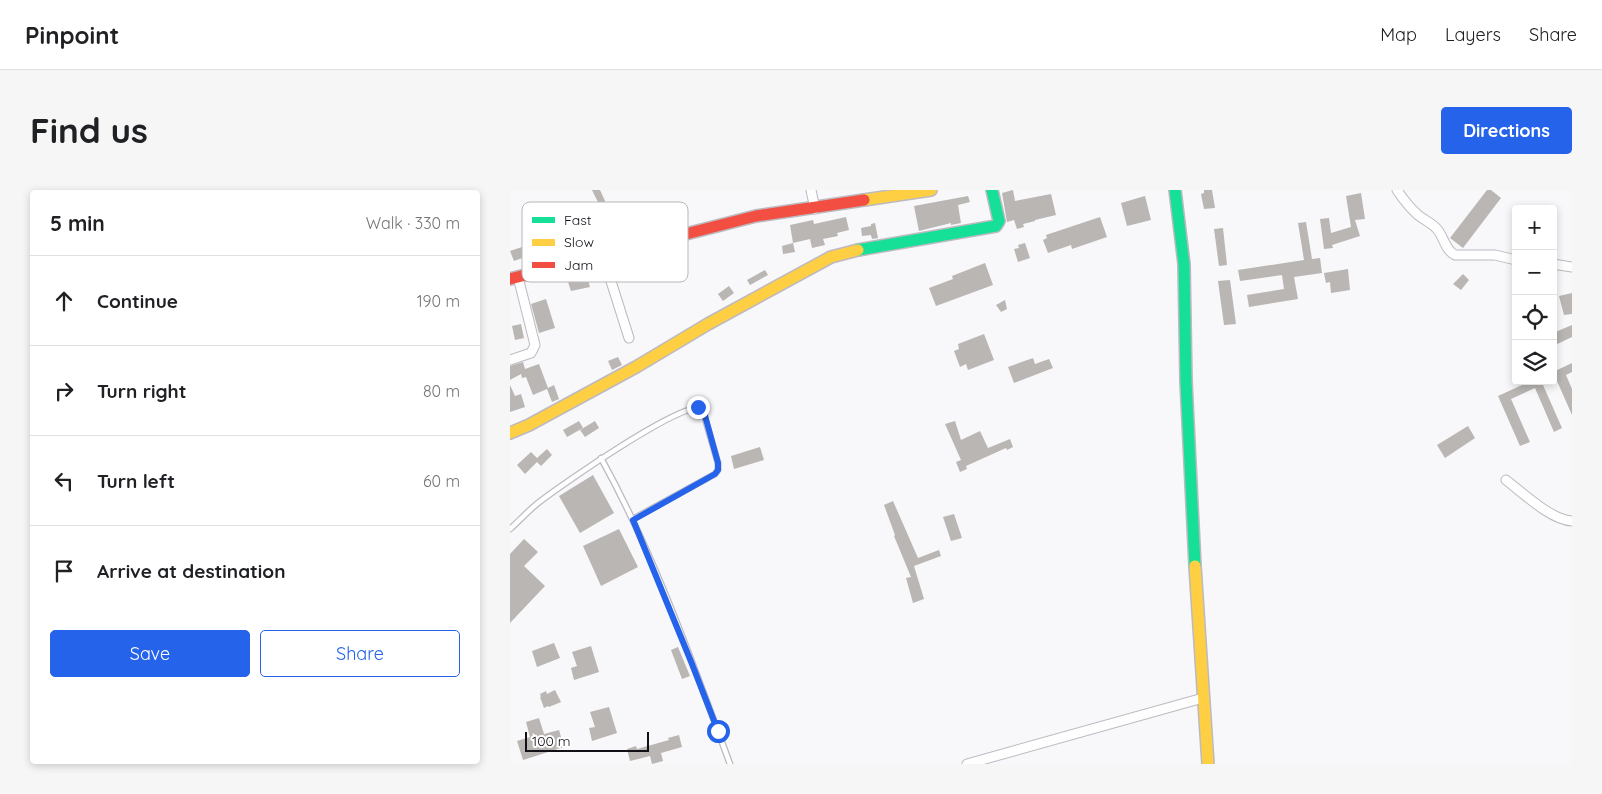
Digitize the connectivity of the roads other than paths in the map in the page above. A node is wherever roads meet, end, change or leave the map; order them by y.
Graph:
1 (811, 190) edge
2 (931, 190) edge
3 (992, 190) edge
4 (1175, 190) edge
5 (1397, 190) edge
6 (815, 209) junction
7 (688, 234) edge
8 (1512, 259) edge
9 (1557, 265) edge
10 (1572, 267) edge
11 (514, 278) edge
12 (611, 282) edge
13 (629, 338) dead end
14 (510, 360) edge
15 (510, 433) edge
16 (602, 458) junction
17 (1506, 480) dead end
18 (633, 520) junction
19 (1572, 521) edge
20 (510, 530) edge
21 (1203, 698) junction
22 (730, 764) edge
23 (967, 764) edge
24 (1208, 764) edge

1 - 6 street
2 - 6 street
3 - 15 street
4 - 21 street
5 - 8 street
6 - 7 street
9 - 10 street
11 - 14 street
12 - 13 street
16 - 18 lane
16 - 18 lane
16 - 20 lane
17 - 19 street
18 - 22 lane
21 - 23 street
21 - 24 street

